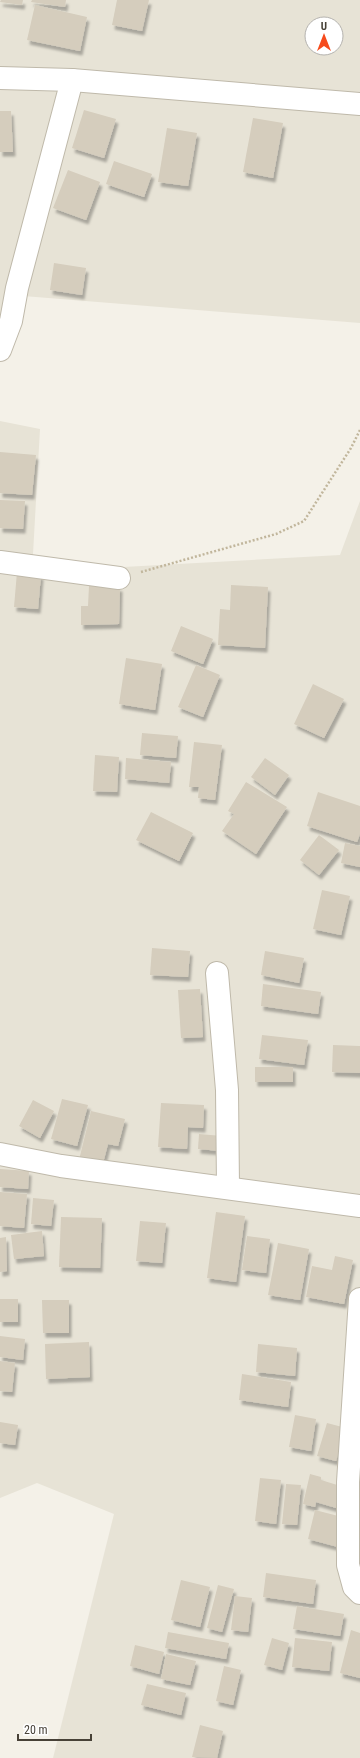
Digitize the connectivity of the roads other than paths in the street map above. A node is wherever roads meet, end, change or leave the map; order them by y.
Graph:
1 (0, 78) edge
2 (72, 80) junction
3 (360, 104) edge
4 (9, 286) edge
5 (0, 350) edge
6 (0, 562) edge
7 (119, 578) road end
8 (217, 973) dead end
9 (0, 1154) edge
10 (228, 1187) junction
11 (360, 1206) edge
12 (360, 1300) edge
13 (360, 1593) edge

1 - 2 street
2 - 3 street
2 - 4 street
4 - 5 street
6 - 7 street
8 - 10 street
9 - 10 street
10 - 11 street
12 - 13 street

